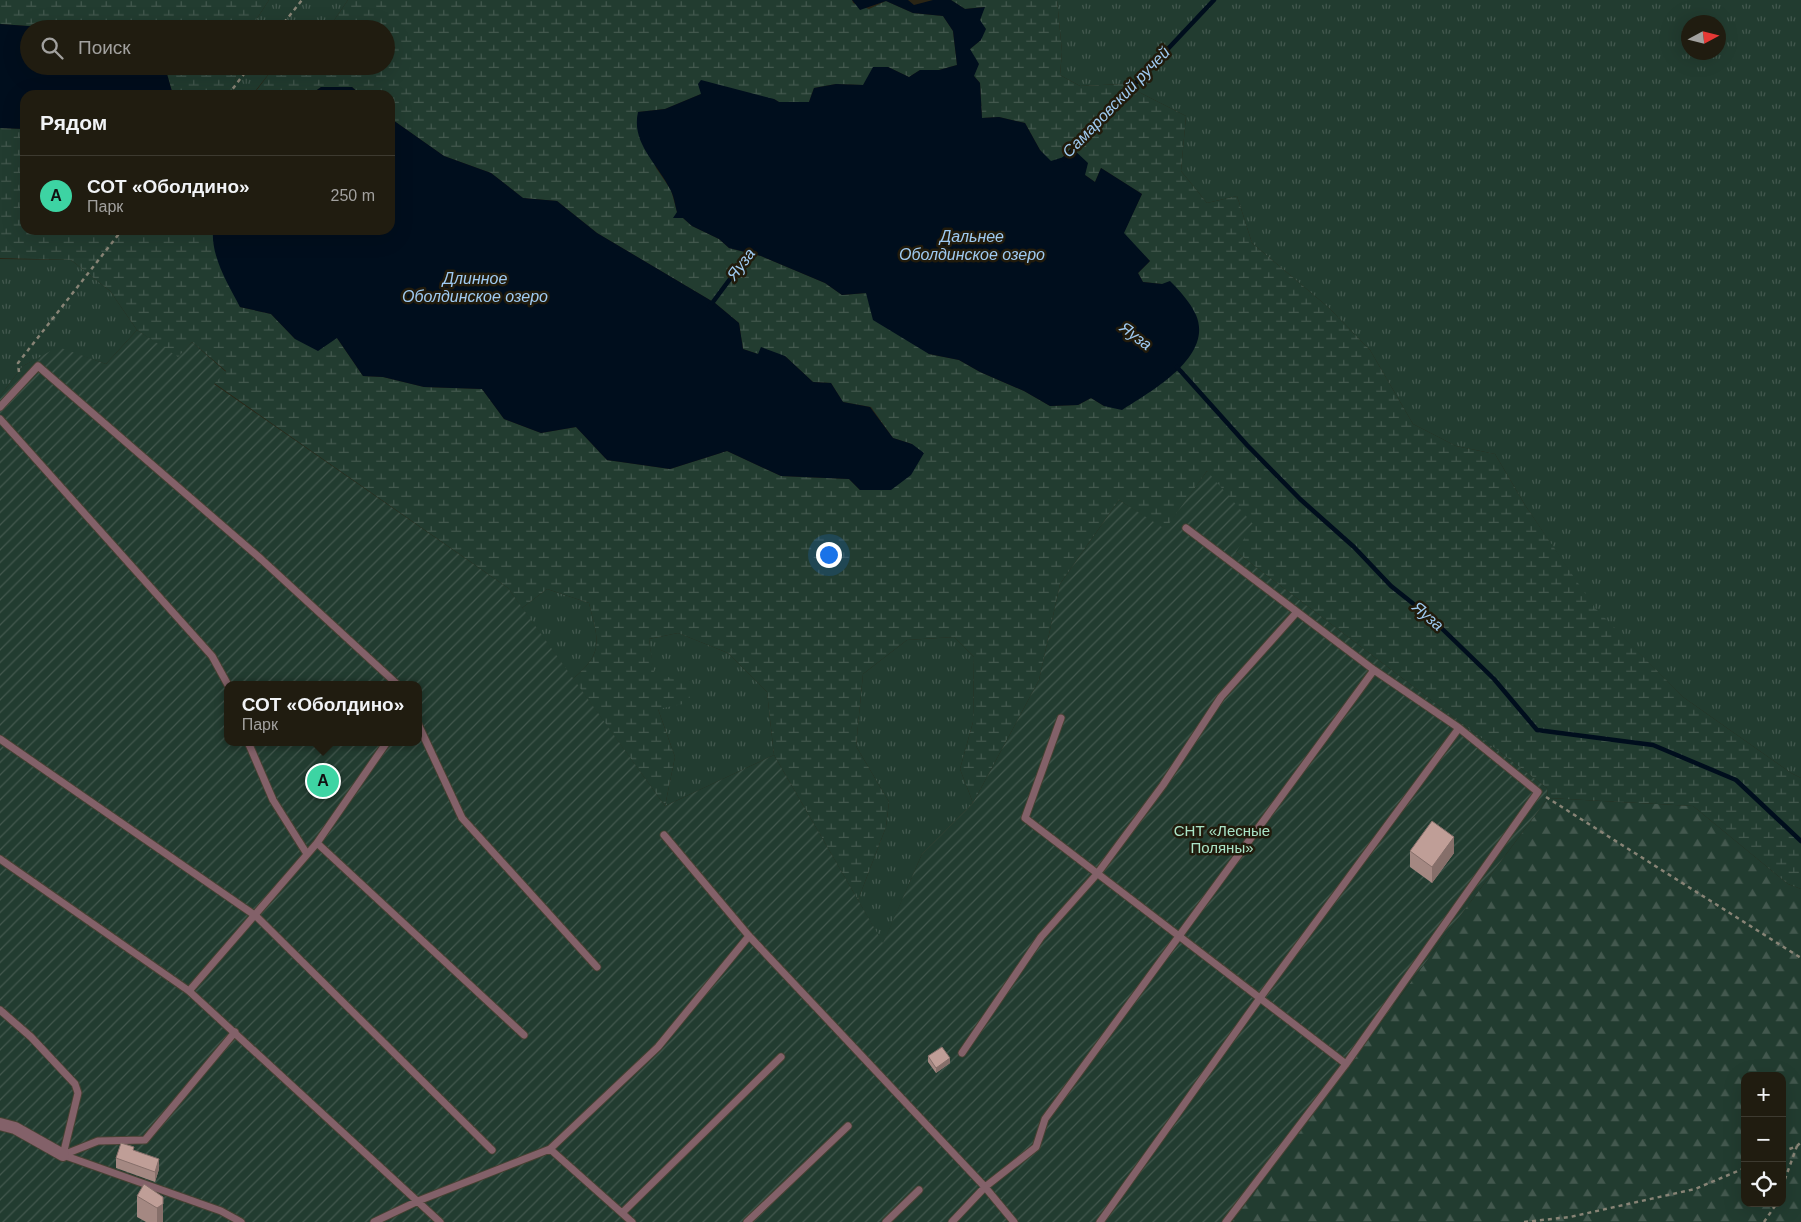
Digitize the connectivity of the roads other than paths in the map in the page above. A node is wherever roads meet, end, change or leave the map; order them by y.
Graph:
1 (0, 407) edge
2 (0, 419) edge
3 (1186, 528) dead end
4 (1296, 613) junction
5 (1374, 670) junction
6 (226, 681) edge
7 (394, 681) edge
8 (1061, 718) dead end
9 (1459, 728) junction
10 (422, 733) edge
11 (0, 739) edge
12 (250, 746) edge
13 (384, 746) edge
14 (664, 835) dead end
15 (317, 842) junction
16 (307, 854) junction
17 (0, 859) edge
18 (1098, 874) junction
19 (256, 916) junction
20 (749, 936) junction
21 (1179, 936) junction
22 (597, 967) dead end
23 (189, 991) junction
24 (1260, 998) junction
25 (0, 1010) edge
26 (235, 1032) junction
27 (524, 1035) dead end
28 (962, 1053) dead end
29 (781, 1057) dead end
30 (1346, 1064) junction
31 (0, 1124) edge
32 (848, 1126) dead end
33 (550, 1149) junction
34 (492, 1150) dead end
35 (63, 1155) junction
36 (984, 1188) junction
37 (919, 1190) dead end
38 (418, 1201) junction
39 (622, 1213) junction
40 (241, 1222) edge
41 (374, 1222) edge
42 (440, 1222) edge
43 (632, 1222) edge
44 (747, 1222) edge
45 (886, 1222) edge
46 (952, 1222) edge
47 (1014, 1222) edge
48 (1100, 1222) edge
49 (1226, 1222) edge

1 - 7 lane
2 - 6 lane
3 - 4 lane
4 - 5 lane
4 - 18 lane
5 - 9 lane
5 - 21 lane
8 - 18 lane
9 - 24 lane
9 - 30 lane
10 - 22 lane
11 - 19 lane
12 - 16 lane
13 - 15 lane
14 - 20 lane
15 - 16 lane
15 - 27 lane
16 - 19 lane
17 - 23 lane
18 - 21 lane
18 - 28 lane
19 - 23 lane
19 - 34 lane
20 - 33 lane
20 - 36 lane
21 - 24 lane
21 - 36 lane
23 - 26 lane
24 - 30 lane
24 - 48 lane
25 - 35 lane
26 - 35 lane
26 - 38 lane
29 - 39 lane
30 - 49 lane
31 - 35 street
32 - 44 lane
33 - 38 lane
33 - 39 lane
35 - 40 lane
36 - 46 lane
36 - 47 lane
37 - 45 lane
38 - 41 lane
38 - 42 lane
39 - 43 lane

